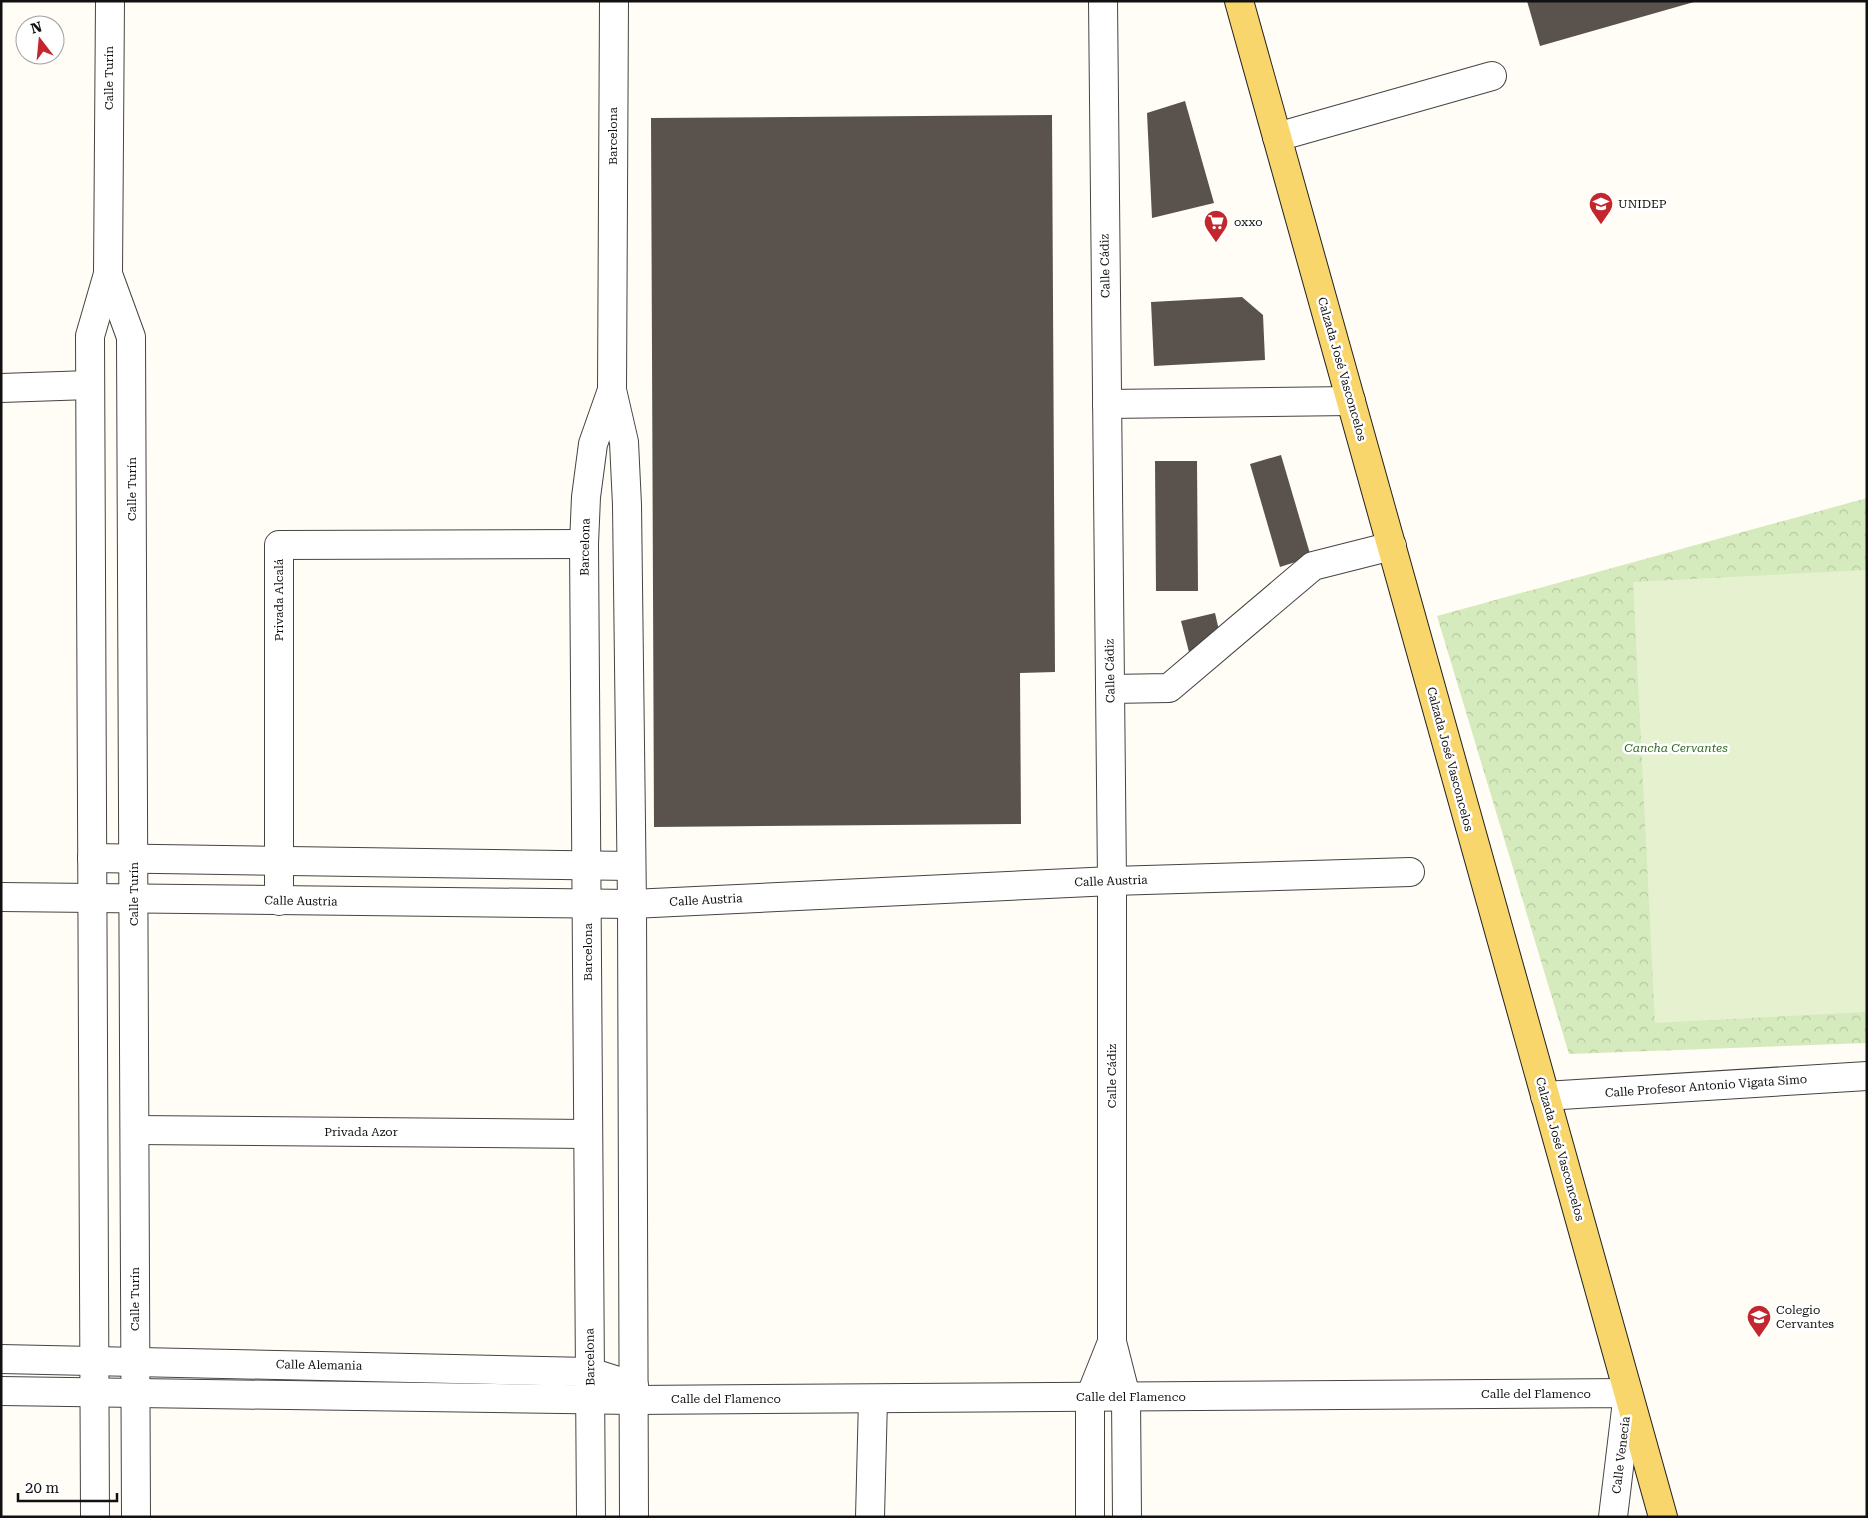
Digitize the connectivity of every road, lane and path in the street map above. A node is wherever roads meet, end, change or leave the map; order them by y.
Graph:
1 (110, 1) edge
2 (614, 1) edge
3 (1103, 1) edge
4 (1239, 1) edge
5 (1492, 76) dead end
6 (1277, 137) junction
7 (108, 274) junction
8 (90, 385) junction
9 (1, 388) edge
10 (612, 390) junction
11 (1351, 401) junction
12 (1107, 404) junction
13 (584, 544) junction
14 (1392, 546) junction
15 (1110, 689) junction
16 (92, 858) junction
17 (133, 858) junction
18 (279, 860) junction
19 (586, 865) junction
20 (631, 866) junction
21 (1410, 872) dead end
22 (1112, 880) junction
23 (1, 897) edge
24 (92, 899) junction
25 (134, 900) junction
26 (279, 901) junction
27 (588, 904) junction
28 (632, 904) junction
29 (1867, 1076) edge
30 (1545, 1096) junction
31 (134, 1130) junction
32 (588, 1134) junction
33 (1112, 1342) junction
34 (1, 1359) edge
35 (94, 1360) junction
36 (136, 1361) junction
37 (590, 1372) junction
38 (1, 1391) edge
39 (94, 1393) junction
40 (136, 1393) junction
41 (634, 1393) junction
42 (1628, 1393) junction
43 (1090, 1397) junction
44 (1126, 1397) junction
45 (873, 1399) junction
46 (591, 1400) junction
47 (95, 1517) edge
48 (136, 1517) edge
49 (591, 1517) edge
50 (634, 1517) edge
51 (870, 1517) edge
52 (1090, 1517) edge
53 (1127, 1517) edge
54 (1613, 1517) edge
55 (1663, 1517) edge

1 - 7 street, Calle Turín
2 - 10 street, Barcelona
3 - 12 street, Calle Cádiz
4 - 6 main road, Calzada José Vasconcelos
5 - 6 street
6 - 11 main road, Calzada José Vasconcelos
7 - 8 street, Calle Turín
7 - 17 street, Calle Turín
8 - 9 street
8 - 16 street, Calle Turín
10 - 13 street, Barcelona
10 - 20 street, Barcelona
11 - 12 street
11 - 14 main road, Calzada José Vasconcelos
12 - 15 street, Calle Cádiz
13 - 18 street, Privada Alcalá
13 - 19 street, Barcelona
14 - 15 street
14 - 30 main road, Calzada José Vasconcelos
15 - 22 street, Calle Cádiz
16 - 17 street
16 - 24 street, Calle Turín
17 - 18 street
17 - 25 street, Calle Turín
18 - 19 street
18 - 26 street, Privada Alcalá
19 - 20 street
19 - 27 street, Barcelona
20 - 28 street, Barcelona
21 - 22 street, Calle Austria
22 - 28 street, Calle Austria
22 - 33 street, Calle Cádiz
23 - 24 street, Calle Austria
24 - 25 street, Calle Austria
24 - 35 street, Calle Turín
25 - 26 street, Calle Austria
25 - 31 street, Calle Turín
26 - 27 street, Calle Austria
27 - 28 street, Calle Austria
27 - 32 street, Barcelona
28 - 41 street, Barcelona
29 - 30 street, Calle Profesor Antonio Vigata Simo
30 - 42 main road, Calzada José Vasconcelos
31 - 32 street, Privada Azor
31 - 36 street, Calle Turín
32 - 37 street, Barcelona
33 - 43 street, Calle Cádiz
33 - 44 street, Calle Cádiz
34 - 35 street, Calle Alemania
35 - 36 street, Calle Alemania
35 - 39 street, Calle Turín
36 - 37 street, Calle Alemania
36 - 40 street, Calle Turín
37 - 41 street, Calle Alemania
37 - 46 street, Barcelona
38 - 39 street
39 - 40 street
39 - 47 street, Calle Turín
40 - 46 street
40 - 48 street, Calle Turín
41 - 45 street, Calle del Flamenco
41 - 46 street
41 - 50 street, Barcelona
42 - 44 street, Calle del Flamenco
42 - 54 street, Calle Venecia
42 - 55 main road, Calzada José Vasconcelos
43 - 44 street, Calle del Flamenco
43 - 45 street, Calle del Flamenco
43 - 52 street, Calle Cádiz
44 - 53 street, Calle Cádiz
45 - 51 street
46 - 49 street, Barcelona

